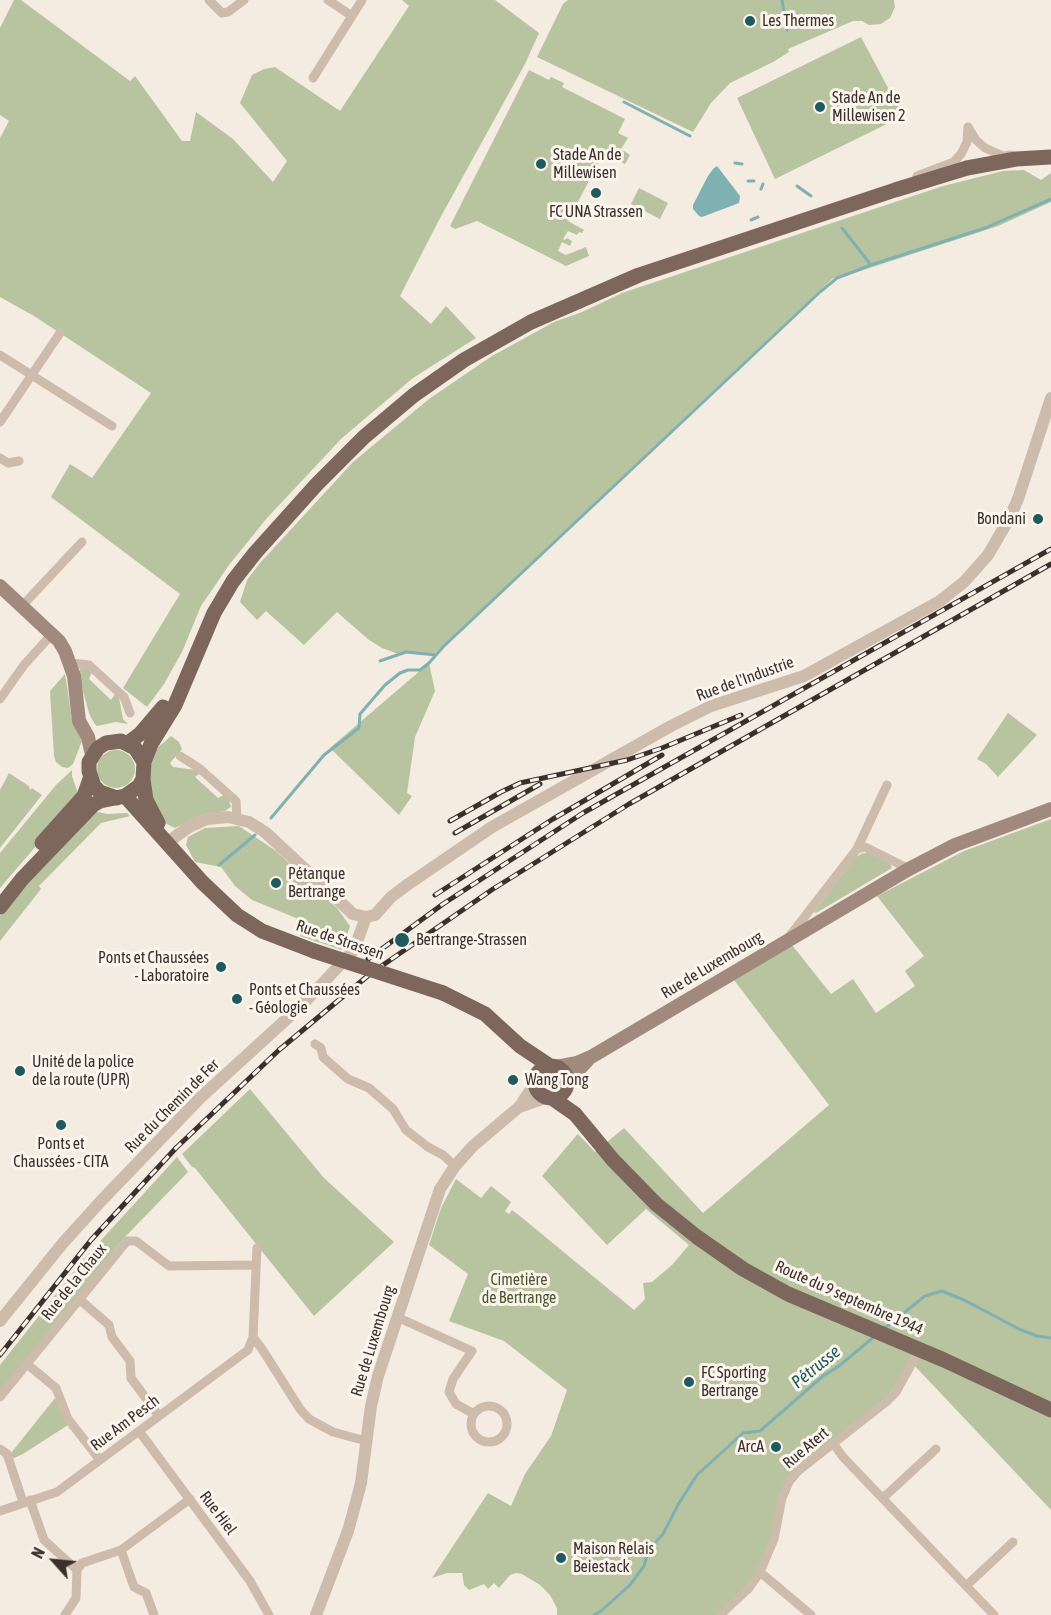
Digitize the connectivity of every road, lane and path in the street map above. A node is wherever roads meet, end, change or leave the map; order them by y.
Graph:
1 (209, 0) edge
2 (244, 0) edge
3 (328, 0) edge
4 (362, 0) edge
5 (352, 16) junction
6 (313, 78) dead end
7 (1050, 157) edge
8 (895, 190) junction
9 (60, 333) dead end
10 (0, 355) edge
11 (32, 374) junction
12 (1051, 398) edge
13 (0, 422) edge
14 (112, 426) dead end
15 (0, 458) edge
16 (20, 461) dead end
17 (82, 542) dead end
18 (0, 586) edge
19 (22, 606) junction
20 (52, 634) junction
21 (197, 652) junction
22 (70, 663) junction
23 (76, 687) junction
24 (0, 699) edge
25 (130, 713) dead end
26 (112, 742) junction
27 (128, 743) junction
28 (92, 755) junction
29 (180, 756) dead end
30 (144, 762) junction
31 (90, 779) junction
32 (143, 779) junction
33 (887, 785) dead end
34 (121, 797) junction
35 (1051, 809) edge
36 (237, 818) junction
37 (168, 842) junction
38 (857, 849) junction
39 (909, 869) junction
40 (0, 894) edge
41 (0, 907) edge
42 (366, 917) junction
43 (788, 939) junction
44 (315, 1044) dead end
45 (520, 1046) junction
46 (591, 1057) junction
47 (553, 1067) junction
48 (535, 1080) junction
49 (557, 1092) junction
50 (519, 1107) junction
51 (455, 1166) junction
52 (257, 1248) dead end
53 (256, 1265) junction
54 (79, 1299) junction
55 (397, 1317) junction
56 (0, 1321) edge
57 (253, 1337) junction
58 (918, 1348) junction
59 (27, 1365) junction
60 (0, 1397) edge
61 (1051, 1410) edge
62 (474, 1414) dead end
63 (159, 1416) junction
64 (139, 1431) junction
65 (366, 1441) junction
66 (833, 1443) junction
67 (0, 1449) edge
68 (936, 1449) dead end
69 (100, 1460) junction
70 (883, 1498) junction
71 (190, 1499) junction
72 (27, 1501) junction
73 (0, 1511) edge
74 (1014, 1542) dead end
75 (121, 1550) junction
76 (77, 1570) junction
77 (760, 1572) junction
78 (966, 1586) junction
79 (65, 1615) edge
80 (154, 1615) edge
81 (269, 1615) edge
82 (316, 1615) edge
83 (720, 1615) edge
84 (812, 1615) edge
85 (994, 1615) edge

1 - 2 street
3 - 5 street
4 - 5 street
5 - 6 street
7 - 8 main road
7 - 8 street
8 - 21 main road
9 - 11 street
10 - 11 street
11 - 13 street
11 - 14 street
12 - 42 street, Rue de l'Industrie
15 - 16 street
17 - 19 street
18 - 19 main road
19 - 20 main road
20 - 22 main road
20 - 24 street
21 - 27 main road
21 - 30 main road
22 - 23 main road
22 - 25 street
23 - 26 main road
23 - 28 main road
26 - 27 main road
26 - 28 main road
27 - 30 main road
28 - 31 main road
29 - 36 street
30 - 32 main road
31 - 34 main road
31 - 40 main road
32 - 34 main road
32 - 37 main road, Rue de Strassen
33 - 38 street, Rue de Luxembourg
34 - 37 main road, Rue de Strassen
34 - 41 main road
35 - 39 main road, Rue de Luxembourg
36 - 37 street, Rue de Strassen
36 - 42 street, Rue de Strassen
37 - 45 main road, Rue de Strassen, bridge
38 - 39 street
38 - 43 street, Rue de Luxembourg
39 - 43 main road, Rue de Luxembourg
42 - 56 street, Rue du Chemin de Fer
43 - 46 main road, Rue de Luxembourg
44 - 51 street
45 - 47 main road, Rue de Strassen
45 - 48 main road, Rue de Strassen
46 - 47 main road, Rue de Luxembourg
46 - 49 main road, Rue de Luxembourg
47 - 48 main road
47 - 49 main road
48 - 49 main road
48 - 50 street, Rue de Luxembourg
49 - 50 street, Rue de Luxembourg
49 - 58 main road, Route du 9 septembre 1944
50 - 51 street, Rue de Luxembourg
51 - 55 street, Rue de Luxembourg
52 - 53 street
53 - 54 street, Rue de la Chaux
53 - 57 street
54 - 59 street, Rue de la Chaux
54 - 63 street
55 - 62 street
55 - 65 street, Rue de Luxembourg
57 - 63 street, Rue Am Pesch
57 - 65 street
58 - 61 main road, Route du 9 septembre 1944
58 - 66 street, Rue Atert
59 - 60 street, Rue de la Chaux
59 - 69 street
63 - 64 street, Rue Am Pesch
64 - 69 street, Rue Am Pesch
64 - 71 street, Rue Hiel
65 - 82 street, Rue de Luxembourg
66 - 70 street
66 - 77 street, Rue Atert
67 - 72 street
68 - 70 street
69 - 72 street, Rue Am Pesch
70 - 78 street
71 - 75 street
71 - 81 street, Rue Hiel
72 - 73 street, Rue Am Pesch
72 - 76 street
74 - 78 street
75 - 76 street
75 - 80 street
76 - 79 street
77 - 83 street, Rue Atert
77 - 84 street
78 - 85 street

